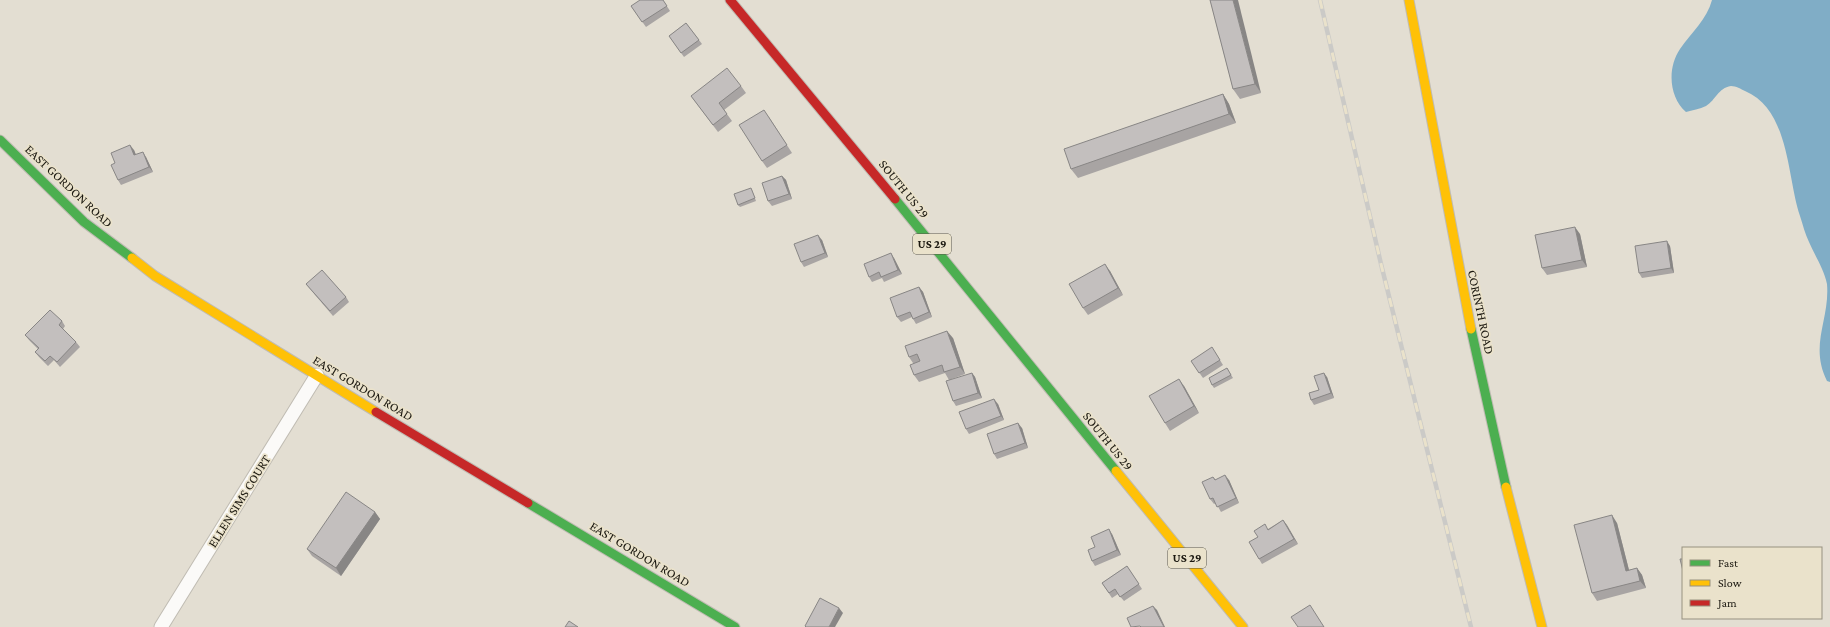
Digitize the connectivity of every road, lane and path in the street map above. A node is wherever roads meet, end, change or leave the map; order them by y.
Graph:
1 (730, 0) edge
2 (1409, 0) edge
3 (0, 140) edge
4 (317, 375) junction
5 (161, 627) edge
6 (735, 627) edge
7 (1243, 627) edge
8 (1542, 627) edge

1 - 7 street, SOUTH US 29 / US 29
2 - 8 street, CORINTH ROAD
3 - 4 street, EAST GORDON ROAD
4 - 5 street, ELLEN SIMS COURT
4 - 6 street, EAST GORDON ROAD

